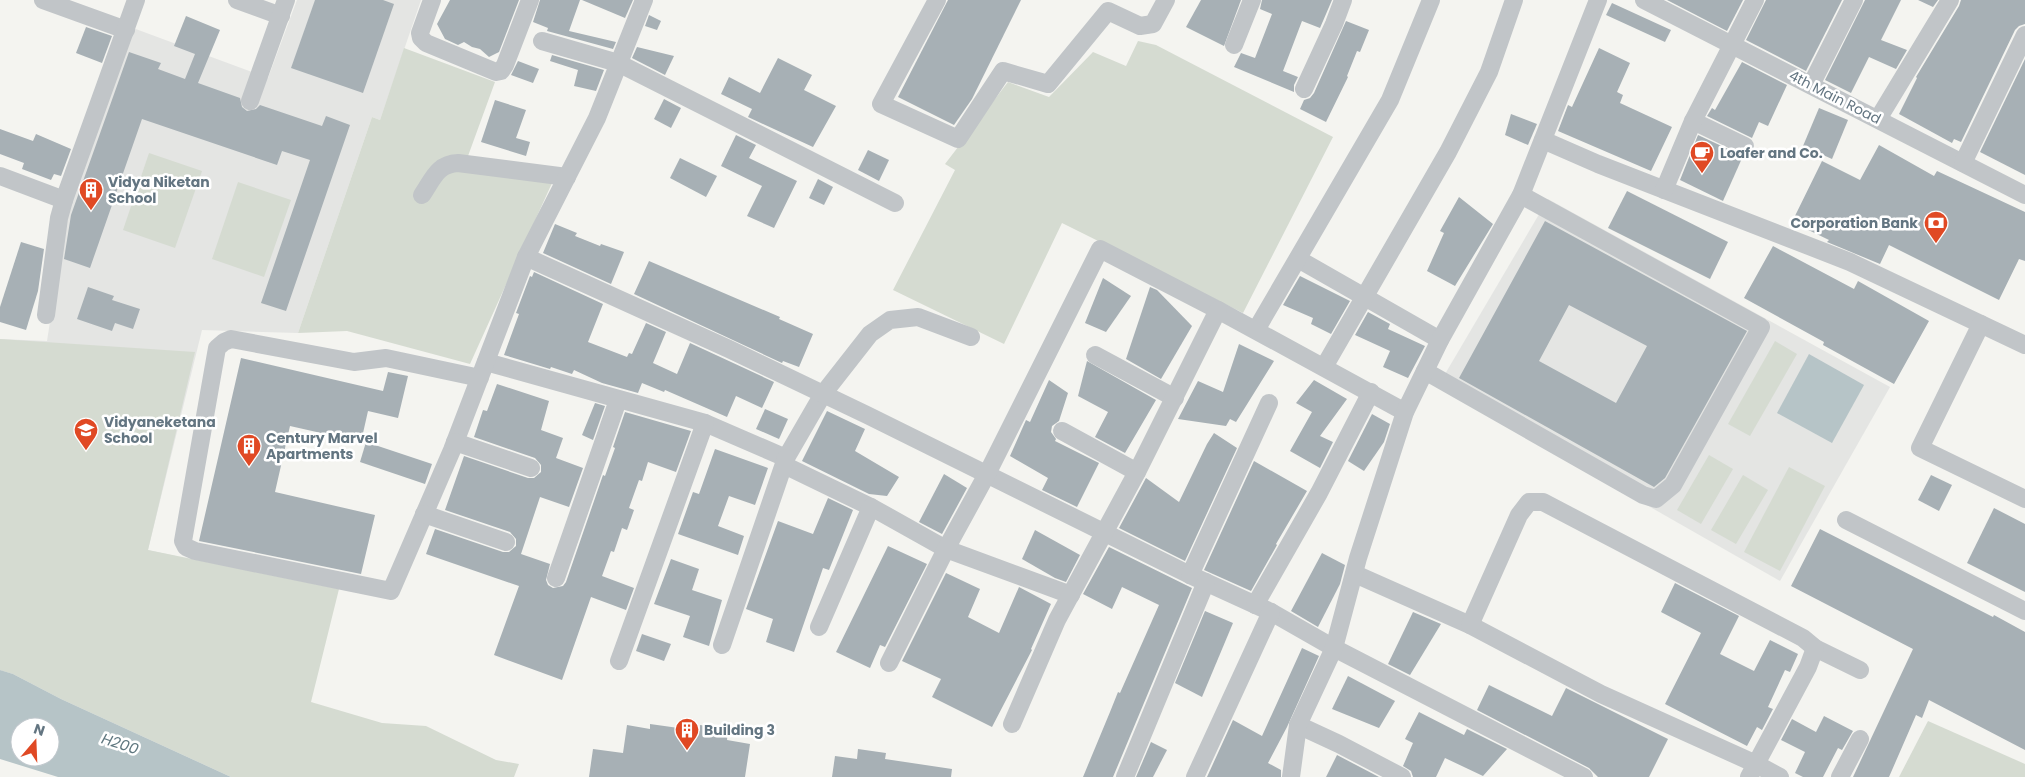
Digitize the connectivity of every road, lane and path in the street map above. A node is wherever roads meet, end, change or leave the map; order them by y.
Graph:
1 (43, 0) edge
2 (136, 0) edge
3 (237, 0) edge
4 (432, 0) edge
5 (530, 0) edge
6 (644, 0) edge
7 (937, 0) edge
8 (1166, 0) edge
9 (1252, 0) edge
10 (1343, 0) edge
11 (1431, 0) edge
12 (1514, 0) edge
13 (1598, 0) edge
14 (1644, 0) edge
15 (1756, 0) edge
16 (1854, 0) edge
17 (1950, 0) edge
18 (284, 8) edge
19 (126, 30) junction
20 (2025, 35) edge
21 (542, 41) dead end
22 (1234, 45) dead end
23 (1733, 45) junction
24 (618, 63) junction
25 (1812, 85) junction
26 (1304, 89) dead end
27 (250, 101) dead end
28 (1878, 120) junction
29 (1693, 121) junction
30 (1543, 140) junction
31 (1745, 146) dead end
32 (1963, 163) junction
33 (0, 176) edge
34 (567, 177) junction
35 (1664, 190) junction
36 (422, 195) dead end
37 (1521, 195) junction
38 (2025, 195) edge
39 (64, 200) junction
40 (894, 204) dead end
41 (526, 257) junction
42 (1298, 259) junction
43 (1365, 297) junction
44 (1218, 310) junction
45 (46, 315) dead end
46 (1981, 324) junction
47 (1256, 330) junction
48 (971, 337) dead end
49 (1440, 340) junction
50 (2025, 345) edge
51 (1095, 355) dead end
52 (1324, 367) junction
53 (483, 370) junction
54 (1425, 371) junction
55 (1371, 392) junction
56 (824, 394) junction
57 (1175, 398) junction
58 (618, 400) junction
59 (1269, 403) dead end
60 (1405, 412) junction
61 (705, 423) junction
62 (1062, 431) dead end
63 (455, 442) junction
64 (785, 461) junction
65 (531, 468) dead end
66 (1136, 472) junction
67 (987, 474) junction
68 (2025, 499) edge
69 (871, 507) junction
70 (424, 514) junction
71 (1846, 520) dead end
72 (1105, 533) junction
73 (506, 542) dead end
74 (946, 548) junction
75 (1355, 574) junction
76 (556, 578) dead end
77 (1198, 579) junction
78 (1071, 595) junction
79 (1263, 609) junction
80 (2025, 611) edge
81 (1470, 625) junction
82 (819, 627) dead end
83 (722, 645) dead end
84 (1334, 648) junction
85 (1815, 648) junction
86 (619, 661) dead end
87 (889, 663) dead end
88 (1860, 670) dead end
89 (1012, 724) dead end
90 (1298, 725) junction
91 (1860, 739) dead end
92 (1752, 771) edge
93 (1124, 777) edge
94 (1195, 777) edge
95 (1291, 777) edge
96 (1402, 777) edge
97 (1584, 777) edge
98 (1780, 777) edge
99 (1840, 777) edge

1 - 19 street
2 - 19 street
3 - 18 street
4 - 5 street
6 - 24 street
7 - 8 street
9 - 22 street
10 - 26 street
11 - 42 street
12 - 43 street
13 - 30 street
14 - 23 street, 4th Main Road
15 - 23 street
16 - 25 street
17 - 28 street
18 - 27 street
19 - 39 street
20 - 32 street
21 - 24 street
23 - 25 street, 4th Main Road
23 - 29 street
24 - 34 street
24 - 40 street
25 - 28 street, 4th Main Road
28 - 32 street, 4th Main Road
29 - 31 street
29 - 35 street
30 - 35 street
30 - 37 street
32 - 38 street, 4th Main Road
33 - 39 street
34 - 36 street
34 - 41 street
35 - 46 street
37 - 49 street
37 - 54 street
39 - 45 street
41 - 53 street
41 - 56 street
42 - 43 street
42 - 47 street
43 - 49 street
43 - 52 street
44 - 47 street
44 - 57 street
44 - 67 street
46 - 50 street
46 - 68 street
47 - 52 street
48 - 56 street
49 - 54 street
51 - 57 street
52 - 55 street
53 - 58 street
53 - 63 street
53 - 70 street
54 - 60 street
55 - 60 street
55 - 79 street
56 - 64 street
56 - 67 street
57 - 66 street
58 - 61 street
58 - 76 street
59 - 77 street
60 - 75 street
61 - 64 street
61 - 86 street
62 - 66 street
63 - 65 street
63 - 70 street
64 - 69 street
64 - 83 street
66 - 72 street
67 - 72 street
67 - 74 street
69 - 74 street
69 - 82 street
70 - 73 street
71 - 80 street
72 - 77 street
72 - 78 street
74 - 78 street
74 - 87 street
75 - 81 street
75 - 84 street
77 - 79 street
77 - 93 street
78 - 89 street
79 - 84 street
79 - 94 street
81 - 85 street
81 - 92 street
84 - 90 street
84 - 97 street
85 - 88 street
85 - 92 street
90 - 95 street
90 - 96 street
91 - 99 street
92 - 98 street

